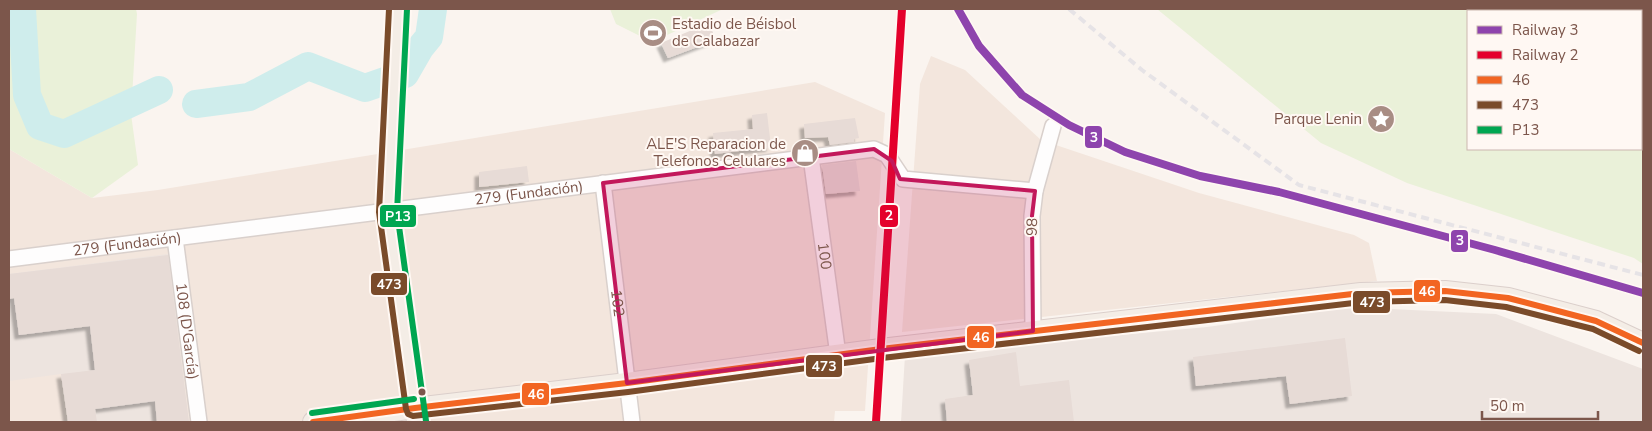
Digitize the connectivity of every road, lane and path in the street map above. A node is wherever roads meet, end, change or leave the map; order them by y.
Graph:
1 (398, 9) edge
2 (1053, 126) dead end
3 (811, 157) junction
4 (604, 184) junction
5 (1035, 191) junction
6 (388, 212) junction
7 (175, 238) junction
8 (9, 258) edge
9 (1033, 330) junction
10 (1643, 343) edge
11 (838, 356) junction
12 (627, 383) junction
13 (416, 415) edge
14 (200, 422) edge
15 (313, 422) edge
16 (632, 422) edge

1 - 6 main road
2 - 5 street, 98
3 - 4 street, 279 (Fundación)
3 - 5 street, 279 (Fundación)
3 - 11 street, 100
4 - 6 street, 279 (Fundación)
4 - 12 street, 102
5 - 9 street, 98
6 - 7 street, 279 (Fundación)
6 - 13 main road
7 - 8 street, 279 (Fundación)
7 - 14 street, 108 (D'García)
9 - 10 main road
9 - 11 main road
11 - 12 main road
12 - 13 main road
12 - 16 street, 102
13 - 15 main road

